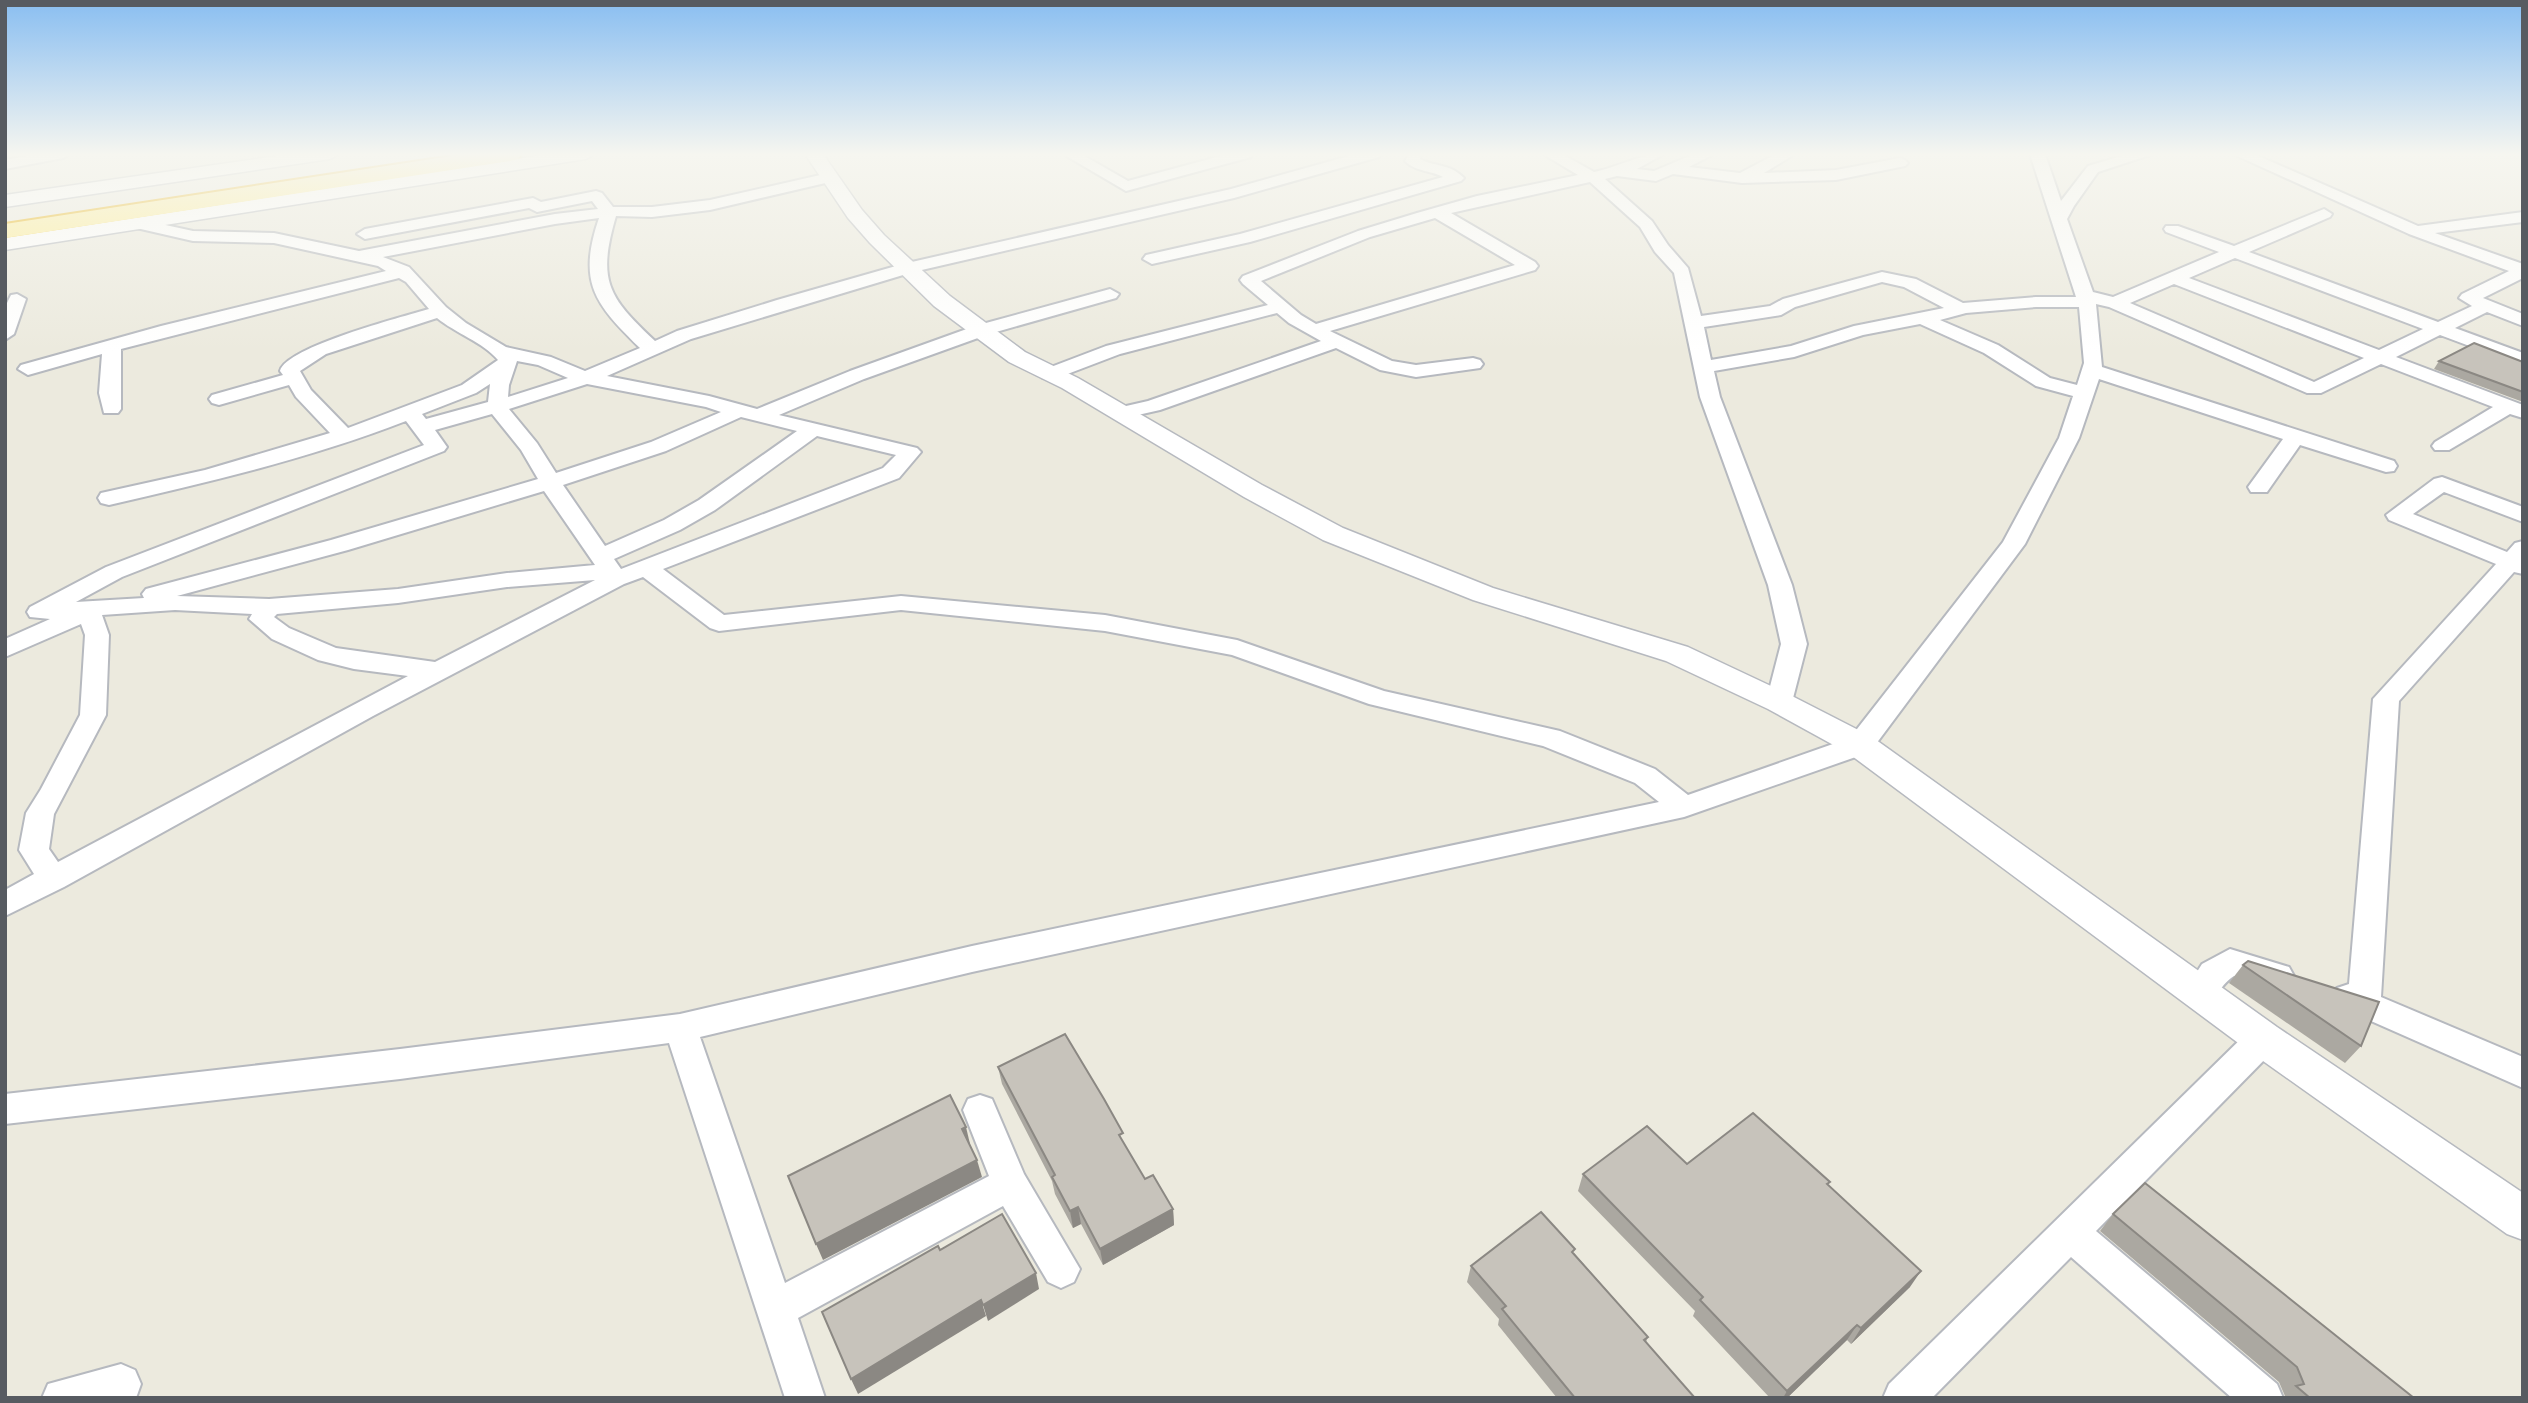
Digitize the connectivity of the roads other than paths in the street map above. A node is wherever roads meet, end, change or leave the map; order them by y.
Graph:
1 (81, 219) edge
2 (167, 219) edge
3 (437, 219) edge
4 (559, 219) edge
5 (607, 219) edge
6 (860, 219) edge
7 (1116, 219) edge
8 (1309, 219) edge
9 (1412, 219) edge
10 (1450, 219) edge
11 (1641, 219) edge
12 (2060, 219) edge
13 (2311, 219) edge
14 (2388, 219) edge
15 (2504, 219) edge
16 (138, 224) junction
17 (2172, 229) dead end
18 (5, 231) edge
19 (2418, 231) junction
20 (365, 234) dead end
21 (5, 244) edge
22 (2235, 252) junction
23 (359, 256) junction
24 (1152, 260) dead end
25 (909, 268) junction
26 (402, 271) junction
27 (2522, 271) edge
28 (2174, 278) junction
29 (1110, 294) dead end
30 (2086, 299) junction
31 (5, 301) edge
32 (2115, 303) junction
33 (2486, 306) junction
34 (1281, 307) junction
35 (1960, 309) junction
36 (440, 311) junction
37 (1921, 318) junction
38 (2523, 320) edge
39 (1694, 323) junction
40 (2438, 329) junction
41 (982, 330) junction
42 (1314, 330) junction
43 (5, 334) edge
44 (1336, 342) junction
45 (111, 346) junction
46 (651, 348) junction
47 (2381, 356) junction
48 (504, 357) junction
49 (2523, 360) edge
50 (1473, 364) dead end
51 (1704, 367) junction
52 (28, 369) dead end
53 (2092, 370) junction
54 (1050, 374) junction
55 (293, 378) junction
56 (588, 378) junction
57 (2314, 389) junction
58 (2084, 393) junction
59 (219, 399) dead end
60 (2295, 402) dead end
61 (498, 405) junction
62 (111, 409) dead end
63 (2516, 410) edge
64 (1120, 413) junction
65 (748, 414) junction
66 (416, 420) junction
67 (812, 430) junction
68 (344, 435) junction
69 (2295, 437) junction
70 (2442, 446) dead end
71 (2386, 466) dead end
72 (550, 483) junction
73 (2259, 487) dead end
74 (109, 498) dead end
75 (2523, 516) edge
76 (2519, 559) edge
77 (608, 568) junction
78 (646, 568) junction
79 (268, 607) junction
80 (88, 610) junction
81 (5, 649) edge
82 (439, 671) junction
83 (1779, 702) junction
84 (1860, 745) junction
85 (1684, 807) junction
86 (53, 879) junction
87 (5, 904) edge
88 (2200, 992) junction
89 (2364, 1002) junction
90 (680, 1028) junction
91 (2263, 1039) junction
92 (2523, 1073) edge
93 (5, 1109) edge
94 (980, 1110) dead end
95 (1010, 1184) junction
96 (2523, 1219) edge
97 (2070, 1232) junction
98 (1061, 1269) dead end
99 (775, 1309) junction
100 (121, 1384) dead end
101 (2247, 1393) edge
102 (62, 1398) edge
103 (805, 1398) edge
104 (1903, 1398) edge

1 - 18 highway
2 - 16 street
3 - 20 street
4 - 23 street
5 - 46 street
6 - 25 street
7 - 25 street
8 - 24 street
9 - 34 street
10 - 42 street
11 - 39 street
12 - 30 street
13 - 22 street
14 - 19 street
15 - 19 street
16 - 21 street
16 - 23 street
17 - 22 street
19 - 27 street
22 - 28 street
22 - 40 street
23 - 26 street
25 - 41 street
25 - 46 street
26 - 36 street
26 - 45 street
27 - 33 street
28 - 32 street
28 - 47 street
29 - 41 street
30 - 32 street
30 - 35 street
30 - 53 street
31 - 43 street
32 - 57 street
33 - 38 street
33 - 40 street
34 - 42 street
34 - 54 street
35 - 37 street
35 - 39 street
36 - 48 street
36 - 55 street
37 - 51 street
37 - 58 street
39 - 51 street
40 - 47 street
40 - 49 street
41 - 54 street
41 - 65 street
42 - 44 street
44 - 50 street
44 - 64 street
45 - 52 street
45 - 62 street
46 - 56 street
47 - 57 street
47 - 63 street
48 - 56 street
48 - 61 street
48 - 66 street
51 - 83 street
53 - 58 street
53 - 69 street
54 - 64 street
55 - 59 street
55 - 68 street
56 - 61 street
56 - 65 street
57 - 60 street
58 - 84 street
61 - 66 street
61 - 72 street
63 - 70 street
64 - 83 street
65 - 67 street
65 - 72 street
66 - 68 street
66 - 80 street
67 - 77 street
67 - 78 street
68 - 74 street
69 - 71 street
69 - 73 street
72 - 77 street
72 - 80 street
75 - 76 street
76 - 89 street
77 - 78 street
77 - 79 street
77 - 82 street
78 - 85 street
79 - 80 street
79 - 82 street
80 - 81 street
80 - 86 street
82 - 86 street
83 - 84 street
84 - 85 street
84 - 88 street
85 - 90 street
86 - 87 street
88 - 89 street
88 - 91 street
89 - 92 street
90 - 93 street
90 - 99 street
91 - 96 street
91 - 97 street
94 - 95 street
95 - 98 street
95 - 99 street
97 - 101 street
97 - 104 street
99 - 103 street
100 - 102 street

